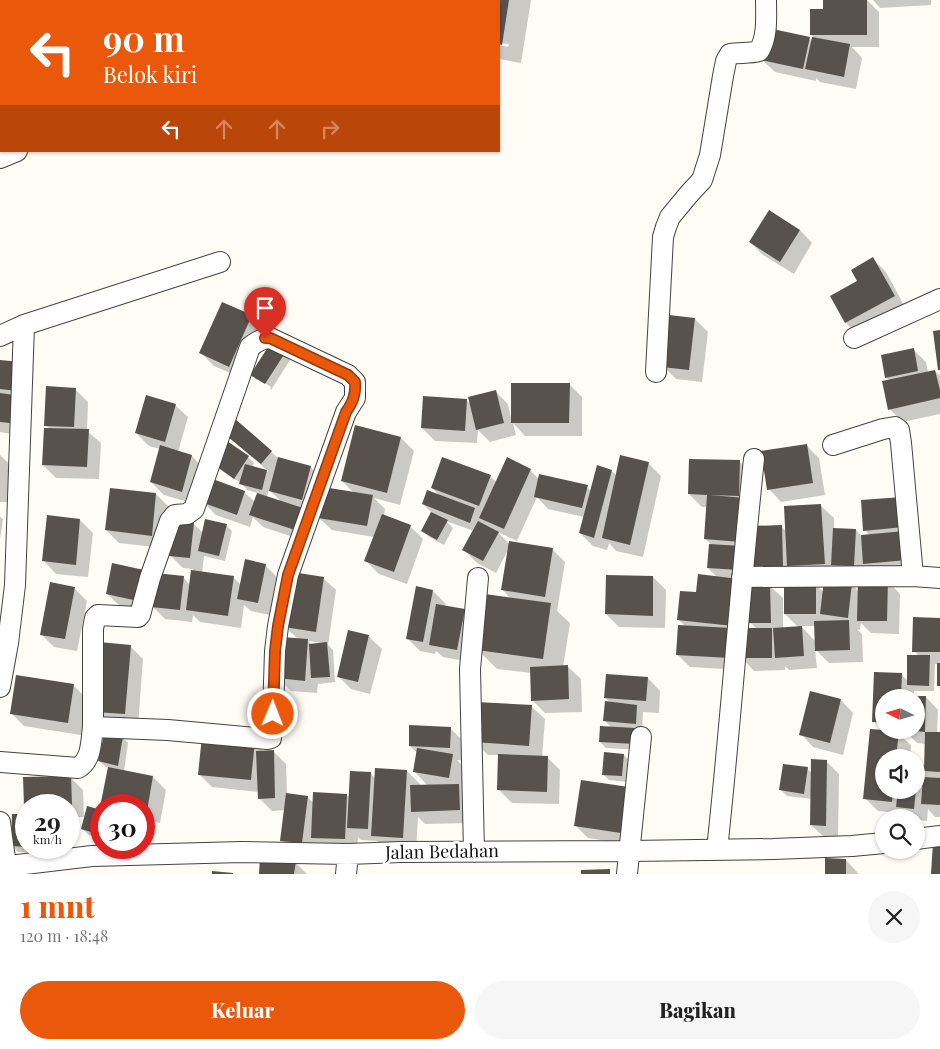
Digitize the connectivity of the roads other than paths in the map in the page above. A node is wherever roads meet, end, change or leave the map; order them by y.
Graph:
1 (766, 0) edge
2 (15, 152) edge
3 (0, 158) edge
4 (220, 262) dead end
5 (940, 300) edge
6 (24, 326) junction
7 (0, 336) edge
8 (854, 338) dead end
9 (656, 372) dead end
10 (833, 445) dead end
11 (754, 459) dead end
12 (912, 576) junction
13 (742, 577) junction
14 (478, 578) dead end
15 (940, 578) edge
16 (7, 588) edge
17 (0, 687) edge
18 (92, 727) junction
19 (641, 737) dead end
20 (0, 762) edge
21 (0, 822) edge
22 (940, 836) edge
23 (925, 838) edge
24 (875, 843) edge
25 (717, 850) junction
26 (630, 851) junction
27 (474, 852) junction
28 (348, 854) junction
29 (3, 866) edge
30 (346, 874) edge
31 (628, 874) edge

1 - 9 street
2 - 3 street
4 - 6 street
5 - 8 street
6 - 7 street
6 - 16 street
10 - 12 street
11 - 13 street
12 - 13 street
12 - 15 street
13 - 25 street
14 - 27 street
16 - 17 street
18 - 18 street
18 - 20 street
19 - 26 street
21 - 29 street
22 - 23 street
24 - 25 street, Jalan Bedahan
25 - 26 street, Jalan Bedahan
26 - 27 street, Jalan Bedahan
26 - 31 street
27 - 28 street, Jalan Bedahan
28 - 29 street, Jalan Bedahan
28 - 30 street

